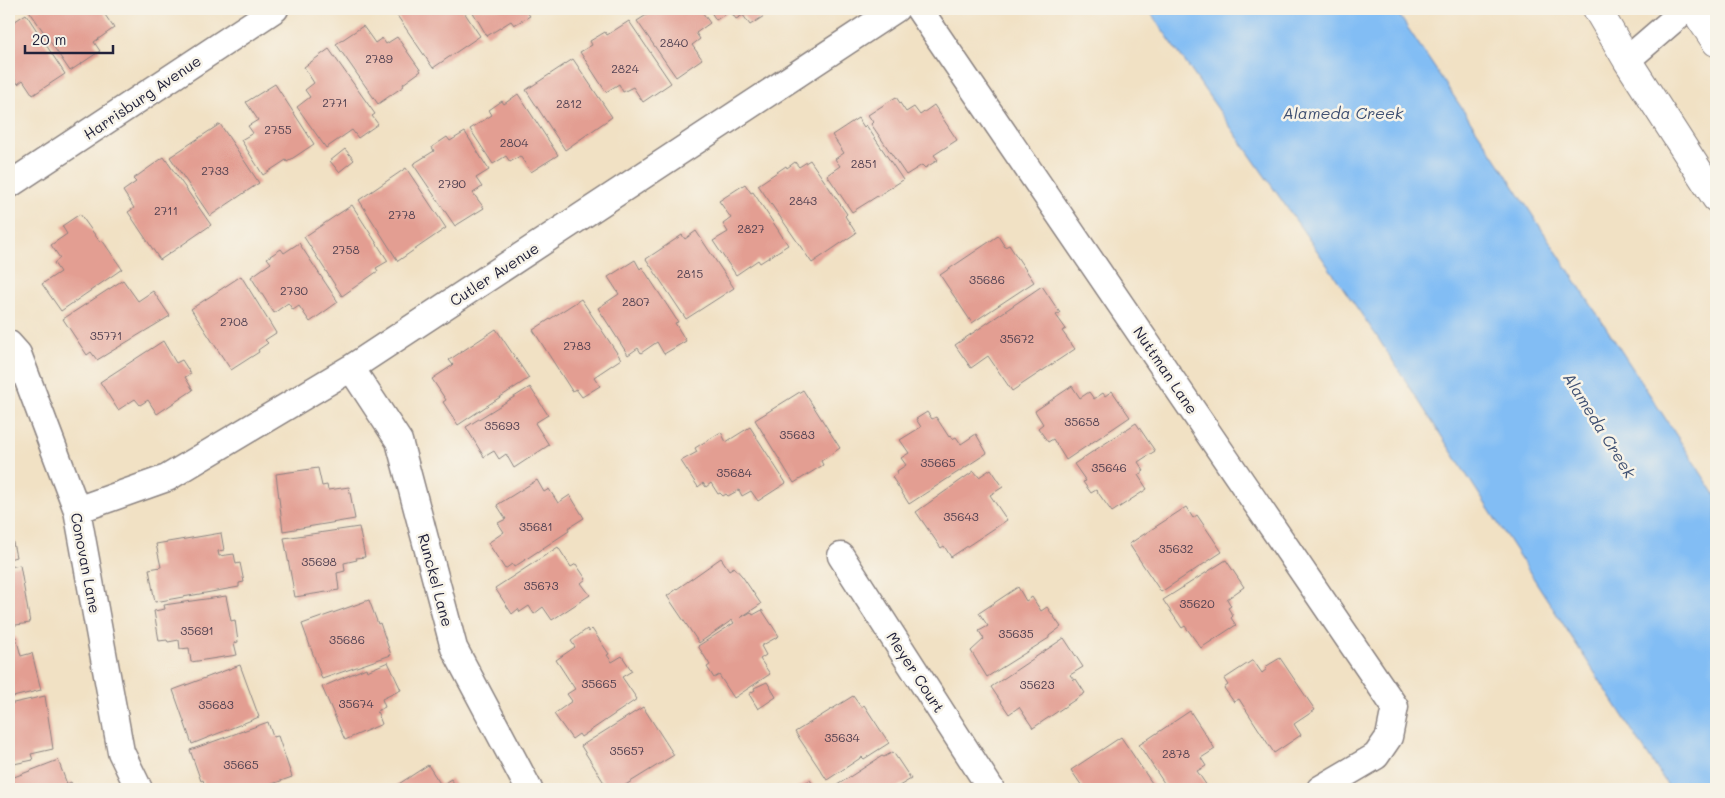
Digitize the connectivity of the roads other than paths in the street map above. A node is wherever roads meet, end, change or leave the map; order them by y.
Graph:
1 (275, 9) edge
2 (896, 9) edge
3 (919, 9) edge
4 (1598, 9) edge
5 (1686, 9) edge
6 (1694, 9) edge
7 (1716, 42) edge
8 (1627, 60) junction
9 (9, 185) edge
10 (1716, 198) edge
11 (9, 344) edge
12 (351, 368) junction
13 (77, 510) junction
14 (841, 556) dead end
15 (139, 789) edge
16 (530, 789) edge
17 (991, 789) edge
18 (1320, 789) edge

1 - 9 street, Harrisburg Avenue
2 - 12 street, Cutler Avenue
3 - 18 street, Nuttman Lane
4 - 8 main road
5 - 8 street
6 - 7 main road
8 - 10 main road
11 - 13 street, Conovan Lane
12 - 13 street, Cutler Avenue
12 - 16 street, Runckel Lane
13 - 15 street, Conovan Lane
14 - 17 street, Meyer Court

